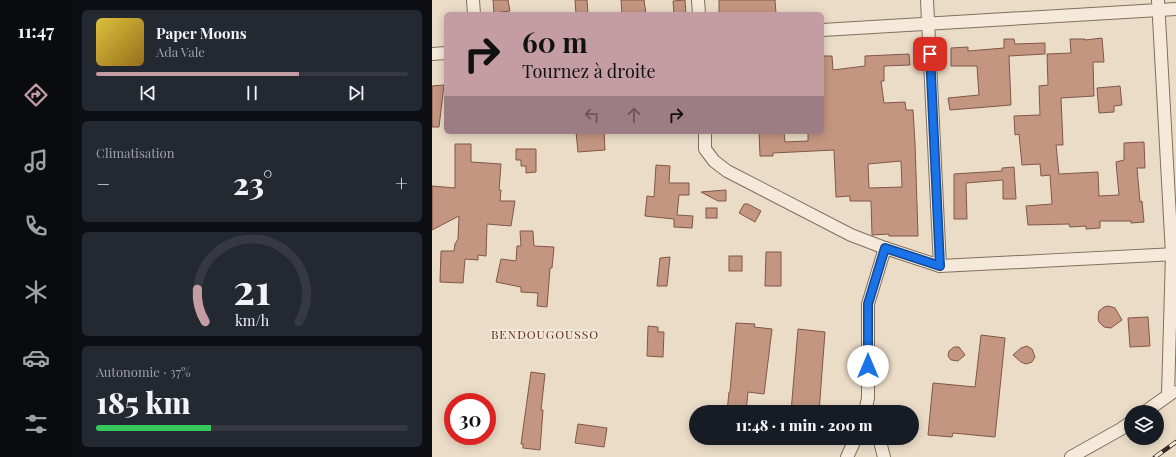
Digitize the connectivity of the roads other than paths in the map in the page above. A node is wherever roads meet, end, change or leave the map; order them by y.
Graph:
1 (473, 0) edge
2 (698, 0) edge
3 (927, 0) edge
4 (1158, 5) edge
5 (1176, 9) edge
6 (474, 12) edge
7 (699, 12) edge
8 (929, 24) junction
9 (824, 30) edge
10 (444, 53) edge
11 (432, 54) edge
12 (705, 134) edge
13 (885, 248) junction
14 (1174, 254) edge
15 (940, 266) junction
16 (1172, 393) edge
17 (868, 398) junction
18 (867, 405) edge
19 (870, 405) edge
20 (1155, 405) edge
21 (1124, 427) edge
22 (853, 445) edge
23 (881, 445) edge
24 (847, 457) edge
25 (884, 457) edge
26 (1071, 457) edge

1 - 6 street
2 - 7 street
3 - 8 street
4 - 5 street
4 - 8 street
4 - 14 street
8 - 9 street
8 - 15 street
10 - 11 street
12 - 13 street
13 - 15 street
13 - 17 street
14 - 15 street
14 - 16 street
16 - 20 street
17 - 18 street
17 - 19 street
21 - 26 street
22 - 24 street
23 - 25 street

